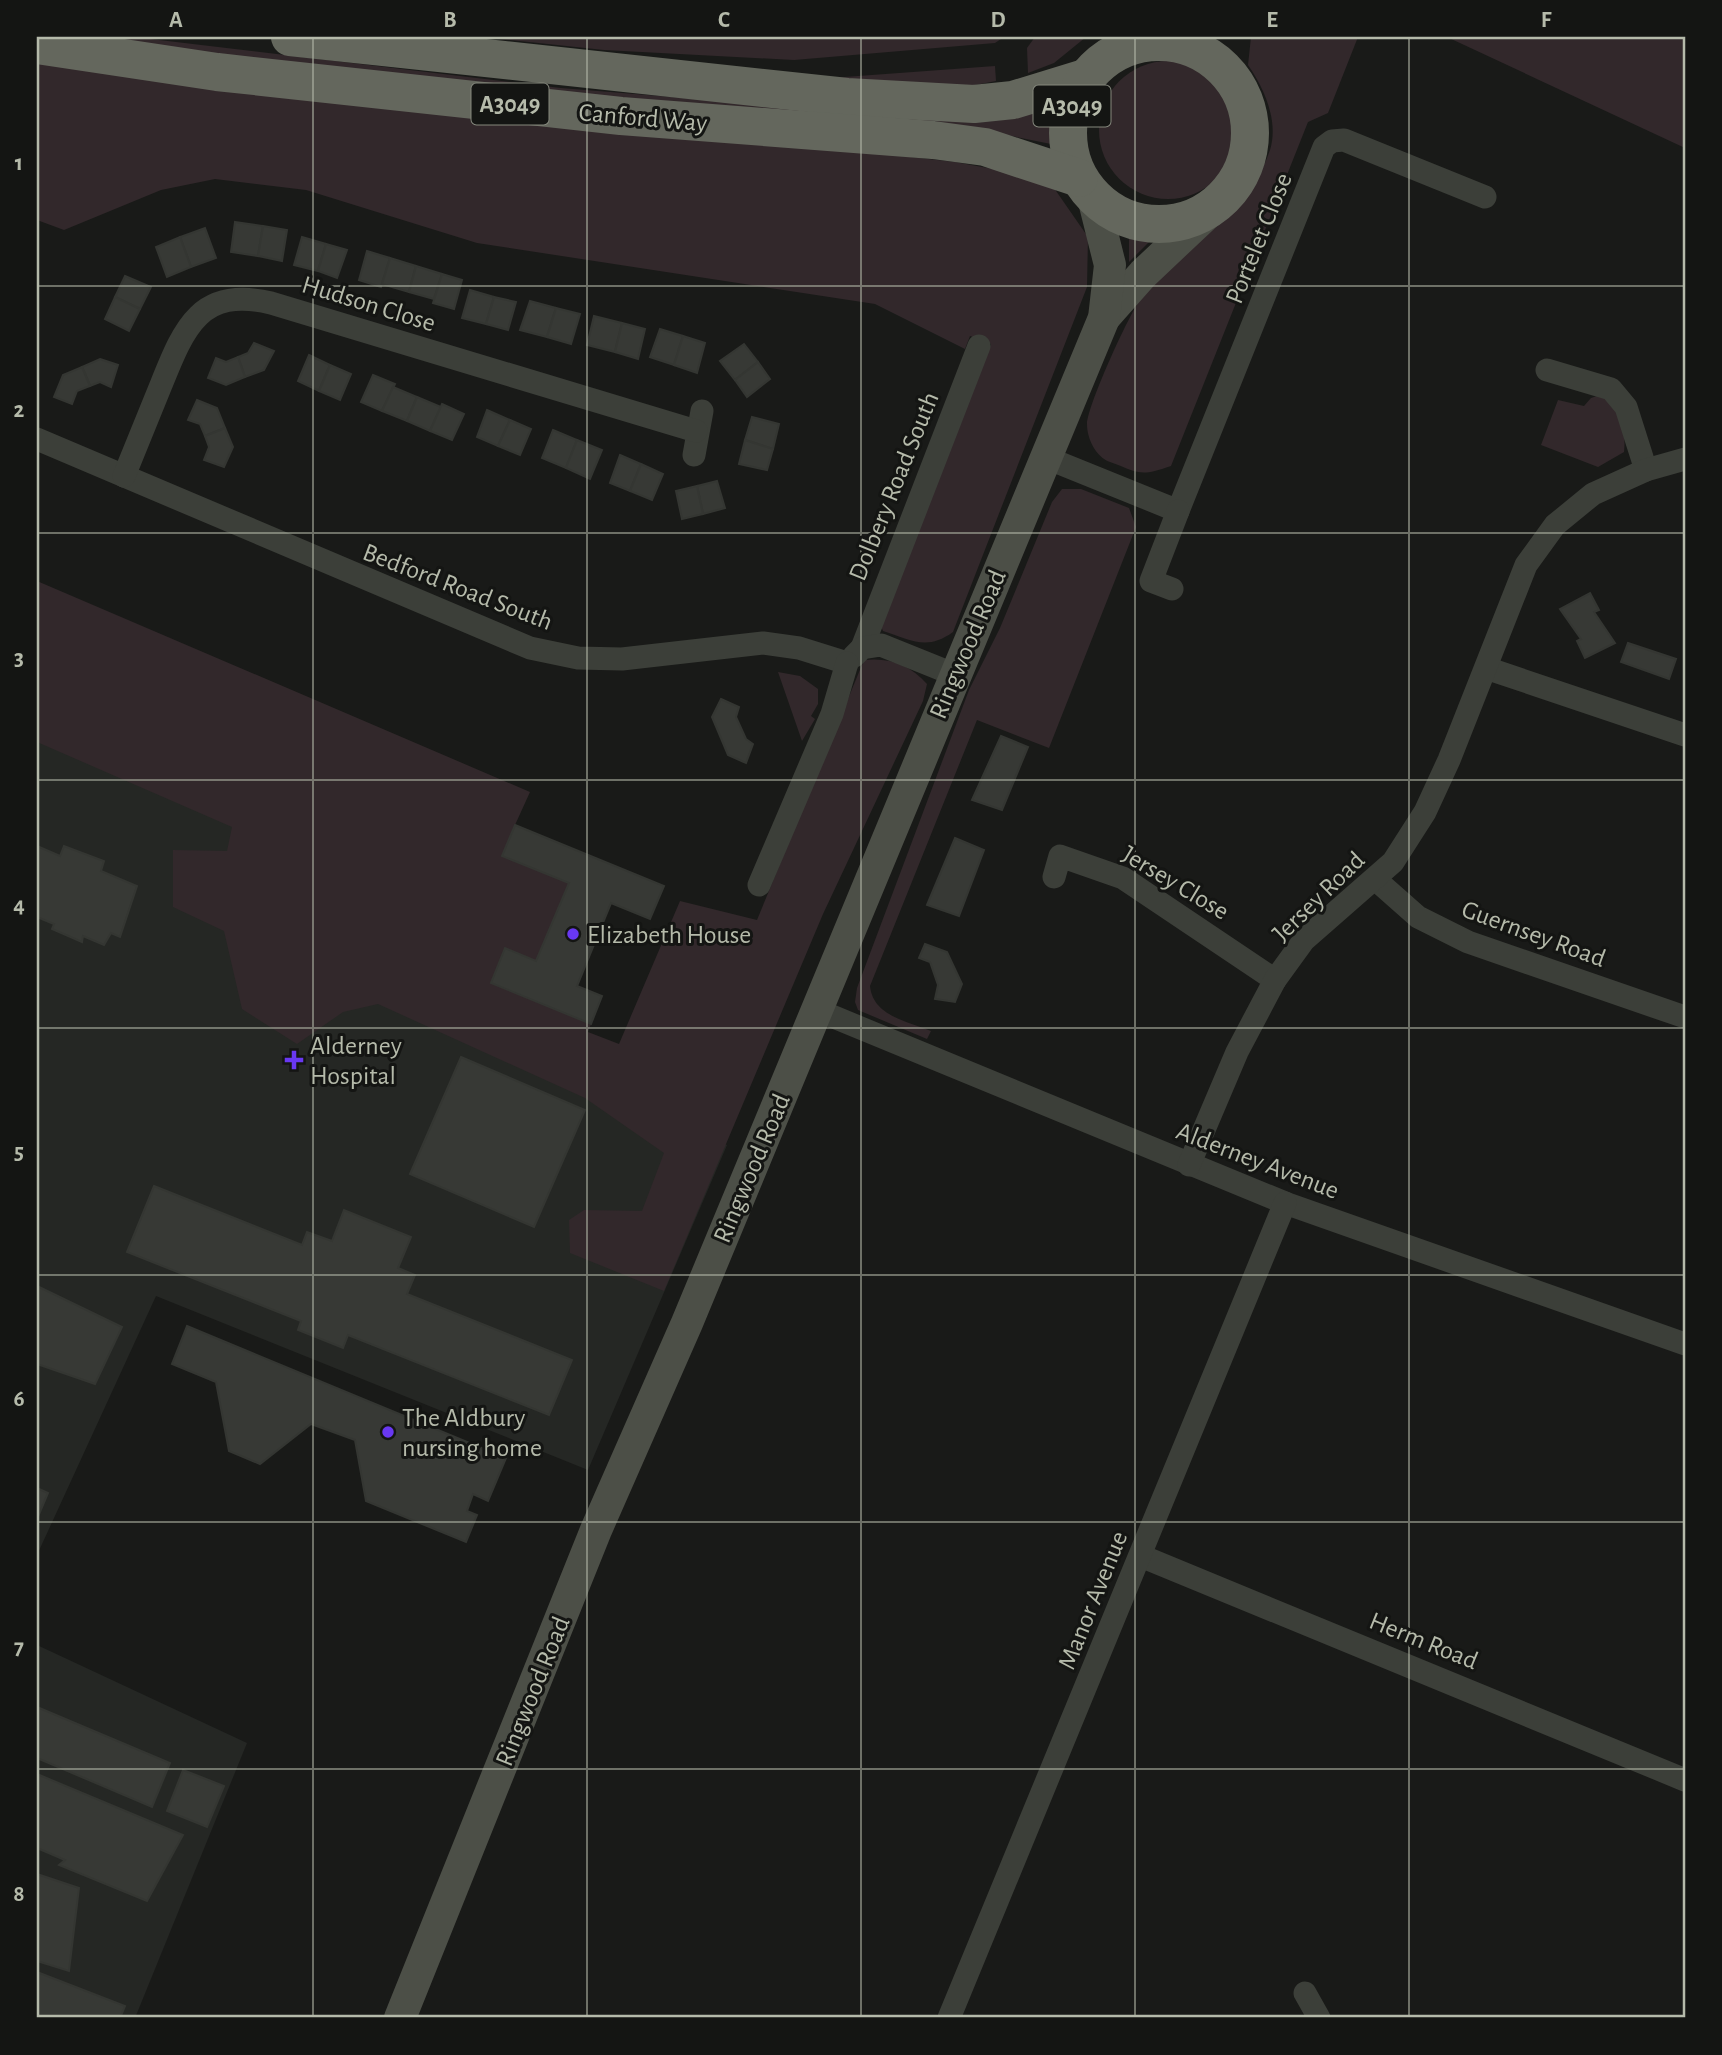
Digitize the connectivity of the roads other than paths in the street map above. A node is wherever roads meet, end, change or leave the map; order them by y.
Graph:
1 (290, 37) edge
2 (1233, 37) edge
3 (1121, 44) edge
4 (37, 45) edge
5 (1232, 76) junction
6 (1085, 78) junction
7 (1086, 188) junction
8 (1484, 198) dead end
9 (1213, 208) junction
10 (1104, 318) junction
11 (979, 346) dead end
12 (1547, 370) dead end
13 (37, 439) edge
14 (694, 455) dead end
15 (1046, 458) junction
16 (1685, 459) edge
17 (1646, 470) junction
18 (124, 476) junction
19 (1178, 511) junction
20 (1162, 585) dead end
21 (854, 656) junction
22 (1486, 668) junction
23 (953, 674) junction
24 (1685, 735) edge
25 (1054, 877) dead end
26 (1375, 879) junction
27 (759, 885) dead end
28 (1275, 980) junction
29 (817, 1010) junction
30 (1685, 1017) edge
31 (1189, 1165) junction
32 (1285, 1203) junction
33 (1685, 1344) edge
34 (1141, 1556) junction
35 (1685, 1780) edge
36 (1305, 1993) dead end
37 (400, 2018) edge
38 (949, 2018) edge
39 (1319, 2018) edge

1 - 6 highway, Canford Way / A3049
2 - 5 highway, A3049
3 - 5 highway, A3049
3 - 6 highway, A3049
4 - 7 highway, Canford Way / A3049
5 - 9 highway, A3049
6 - 7 highway, A3049
7 - 9 highway, A3049
7 - 10 main road, Ringwood Road
8 - 19 street, Portelet Close
9 - 10 main road, Ringwood Road
10 - 15 main road, Ringwood Road
11 - 21 street, Dolbery Road South
12 - 17 street
13 - 18 street, Bedford Road South
14 - 18 street, Hudson Close
15 - 19 street
15 - 23 main road, Ringwood Road
16 - 17 street, Jersey Road
17 - 22 street, Jersey Road
18 - 21 street, Bedford Road South
19 - 20 street, Portelet Close
21 - 23 street, Bedford Road South
21 - 27 street, Dolbery Road South
22 - 24 street
22 - 26 street, Jersey Road
23 - 29 main road, Ringwood Road
25 - 28 street, Jersey Close
26 - 28 street, Jersey Road
26 - 30 street, Guernsey Road
28 - 31 street, Jersey Road
29 - 31 street, Alderney Avenue
29 - 37 main road, Ringwood Road
31 - 32 street, Alderney Avenue
32 - 33 street, Alderney Avenue
32 - 34 street, Manor Avenue
34 - 35 street, Herm Road
34 - 38 street, Manor Avenue
36 - 39 street

